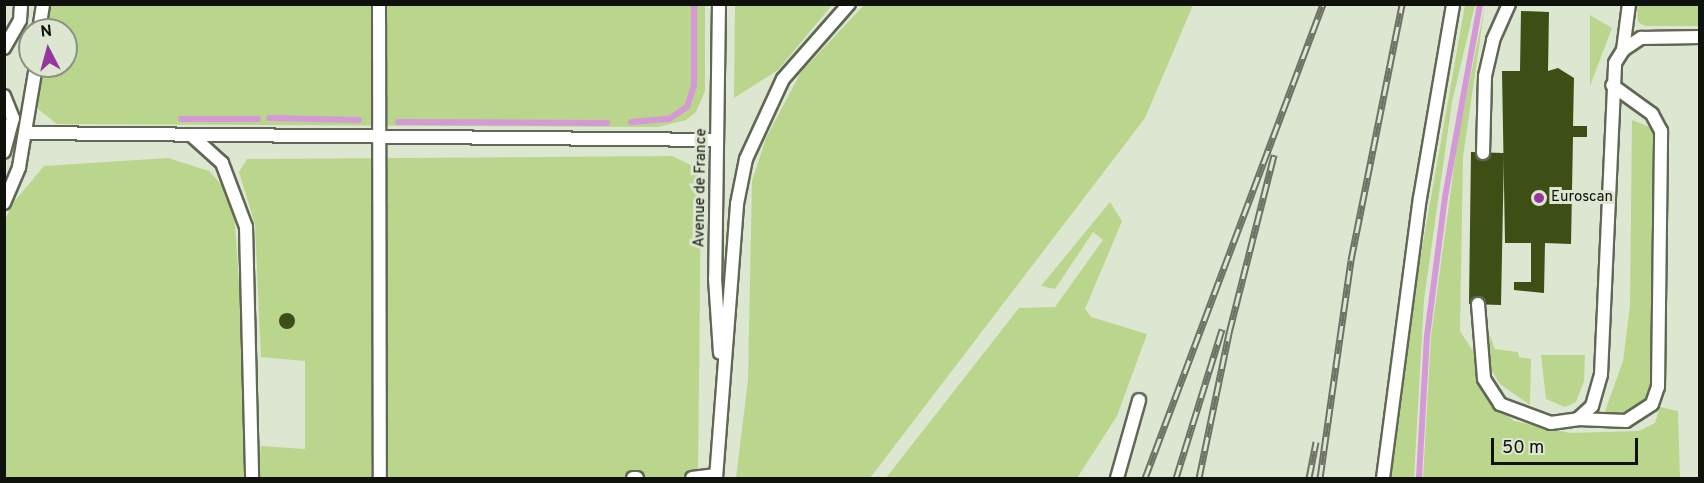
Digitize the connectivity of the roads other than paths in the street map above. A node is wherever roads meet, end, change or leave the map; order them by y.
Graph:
1 (21, 4) edge
2 (379, 4) edge
3 (719, 4) edge
4 (849, 4) edge
5 (1454, 4) edge
6 (1509, 4) edge
7 (1629, 4) edge
8 (1700, 37) edge
9 (4, 48) edge
10 (1623, 50) junction
11 (34, 78) edge
12 (1612, 85) junction
13 (4, 96) edge
14 (27, 133) junction
15 (191, 135) junction
16 (376, 137) junction
17 (717, 140) junction
18 (4, 152) edge
19 (1483, 153) dead end
20 (4, 202) edge
21 (1478, 304) dead end
22 (721, 372) junction
23 (1139, 399) dead end
24 (1578, 419) junction
25 (716, 477) edge
26 (252, 478) edge
27 (380, 478) edge
28 (692, 478) edge
29 (1117, 478) edge
30 (1383, 478) edge

1 - 9 lane
2 - 16 lane
3 - 17 lane, Avenue de France
4 - 22 lane
5 - 30 lane
6 - 19 lane
7 - 10 lane
8 - 10 lane
10 - 12 lane
11 - 14 lane
12 - 24 lane
12 - 24 lane
13 - 18 lane
14 - 15 lane
14 - 20 lane
15 - 16 lane
15 - 26 lane
16 - 17 lane
16 - 27 lane
17 - 22 lane, Avenue de France
21 - 24 lane
22 - 25 lane
23 - 29 lane
25 - 28 lane

